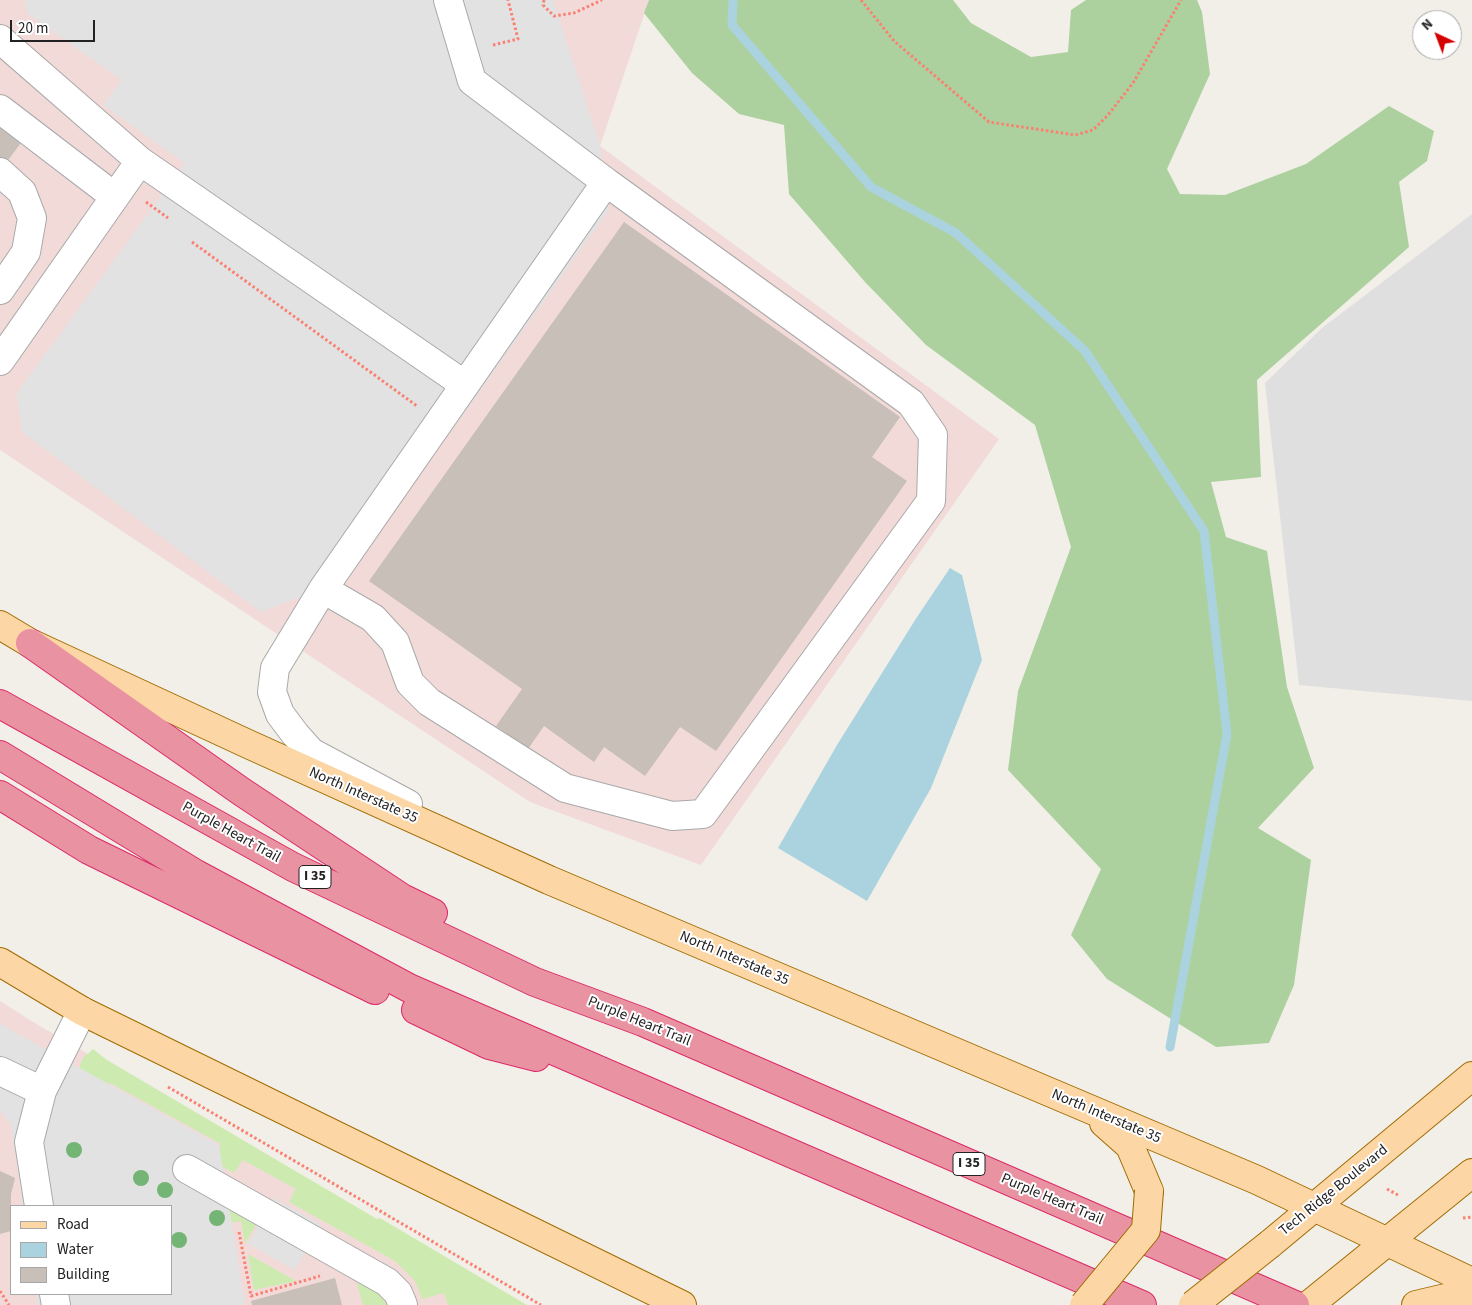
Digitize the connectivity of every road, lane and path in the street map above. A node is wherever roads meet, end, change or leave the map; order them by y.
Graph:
1 (448, 0) edge
2 (508, 0) edge
3 (544, 0) edge
4 (602, 0) edge
5 (861, 0) edge
6 (1181, 0) edge
7 (0, 39) edge
8 (493, 45) dead end
9 (0, 109) edge
10 (140, 161) junction
11 (0, 172) edge
12 (606, 182) junction
13 (128, 198) junction
14 (168, 218) dead end
15 (192, 242) dead end
16 (0, 290) edge
17 (0, 361) edge
18 (465, 385) junction
19 (417, 406) dead end
20 (323, 589) junction
21 (0, 625) edge
22 (30, 643) junction
23 (0, 704) edge
24 (0, 755) edge
25 (0, 794) edge
26 (549, 880) junction
27 (0, 962) edge
28 (82, 1011) junction
29 (643, 1022) junction
30 (0, 1071) edge
31 (606, 1074) junction
32 (1472, 1076) edge
33 (161, 1083) dead end
34 (42, 1090) junction
35 (1092, 1112) junction
36 (187, 1169) dead end
37 (1472, 1172) edge
38 (1387, 1189) dead end
39 (1398, 1194) dead end
40 (39, 1205) edge
41 (1315, 1206) junction
42 (238, 1226) dead end
43 (1387, 1242) junction
44 (326, 1275) dead end
45 (1472, 1282) edge
46 (0, 1291) edge
47 (1472, 1297) edge
48 (9, 1305) edge
49 (403, 1305) edge
50 (541, 1305) edge
51 (682, 1305) edge
52 (1084, 1305) edge
53 (1142, 1305) edge
54 (1193, 1305) edge
55 (1295, 1305) edge
56 (1310, 1305) edge
57 (1417, 1305) edge

1 - 12 lane
2 - 8 path
3 - 4 path
5 - 6 path
7 - 10 lane
9 - 13 lane
10 - 13 lane
10 - 18 lane
11 - 16 lane
12 - 18 lane
12 - 20 lane
13 - 14 path
13 - 17 lane
15 - 19 path
18 - 20 lane
20 - 26 lane
21 - 22 main road, North Interstate 35
22 - 26 main road, North Interstate 35
22 - 29 highway
23 - 29 highway, Purple Heart Trail / I 35
24 - 31 highway
25 - 31 highway
26 - 35 main road, North Interstate 35
27 - 28 main road
28 - 34 lane
28 - 51 main road
29 - 55 highway, Purple Heart Trail / I 35
30 - 34 lane
31 - 53 highway
32 - 41 main road, Tech Ridge Boulevard
33 - 50 path
34 - 40 lane
35 - 41 main road, North Interstate 35
35 - 52 main road, bridge
36 - 49 lane
37 - 43 main road
38 - 39 path
41 - 43 main road, North Interstate 35
41 - 54 main road, Tech Ridge Boulevard, bridge
42 - 44 path
43 - 45 main road, North Interstate 35
43 - 56 main road
46 - 48 path
47 - 57 main road

